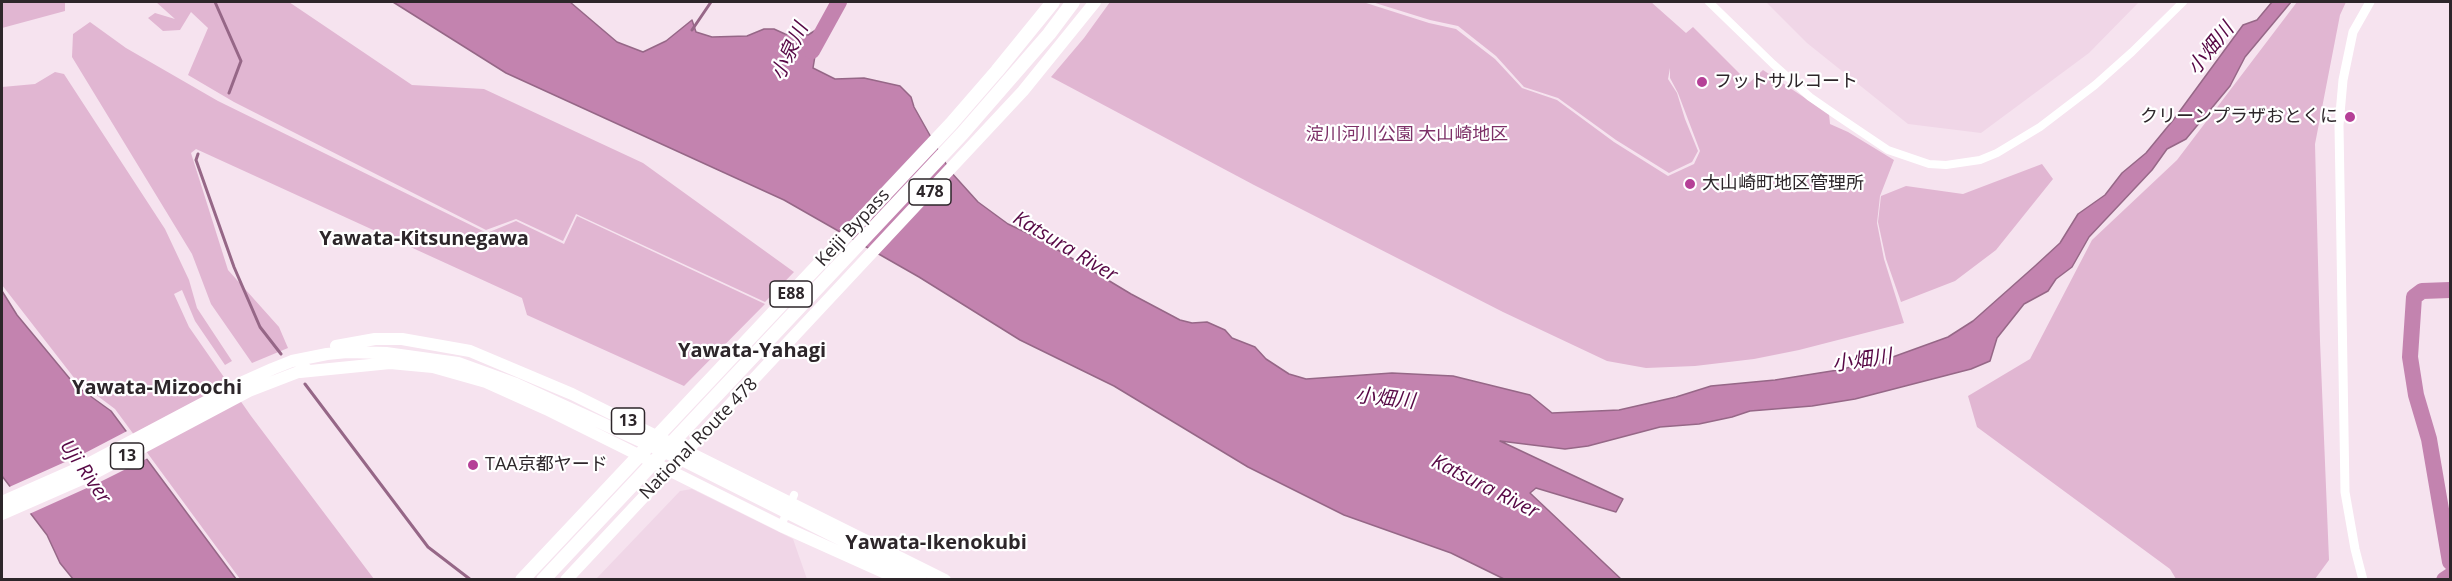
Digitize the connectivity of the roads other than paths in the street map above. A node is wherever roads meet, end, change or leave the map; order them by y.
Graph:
1 (1053, 2) edge
2 (1072, 2) edge
3 (1095, 2) edge
4 (1709, 2) edge
5 (2183, 2) edge
6 (2370, 2) edge
7 (296, 367) junction
8 (246, 386) junction
9 (572, 393) junction
10 (562, 417) junction
11 (680, 459) junction
12 (793, 498) junction
13 (2, 502) edge
14 (2, 514) edge
15 (781, 526) junction
16 (522, 579) edge
17 (543, 579) edge
18 (566, 579) edge
19 (900, 579) edge
20 (921, 579) edge
21 (945, 579) edge
22 (2363, 579) edge

1 - 16 highway, Keiji Bypass / E88
2 - 17 highway, Keiji Bypass / E88
3 - 11 main road, National Route 478 / 478
4 - 5 street
6 - 22 street
7 - 8 main road, 13
7 - 9 main road, 13
7 - 10 main road, 13
7 - 11 main road, 13
8 - 13 main road, 13
8 - 14 main road, 13
9 - 10 street
9 - 12 main road, 13
10 - 15 main road, 13
11 - 18 main road, National Route 478 / 478
11 - 20 main road, 13
12 - 15 street
12 - 21 main road, 13
15 - 19 main road, 13

